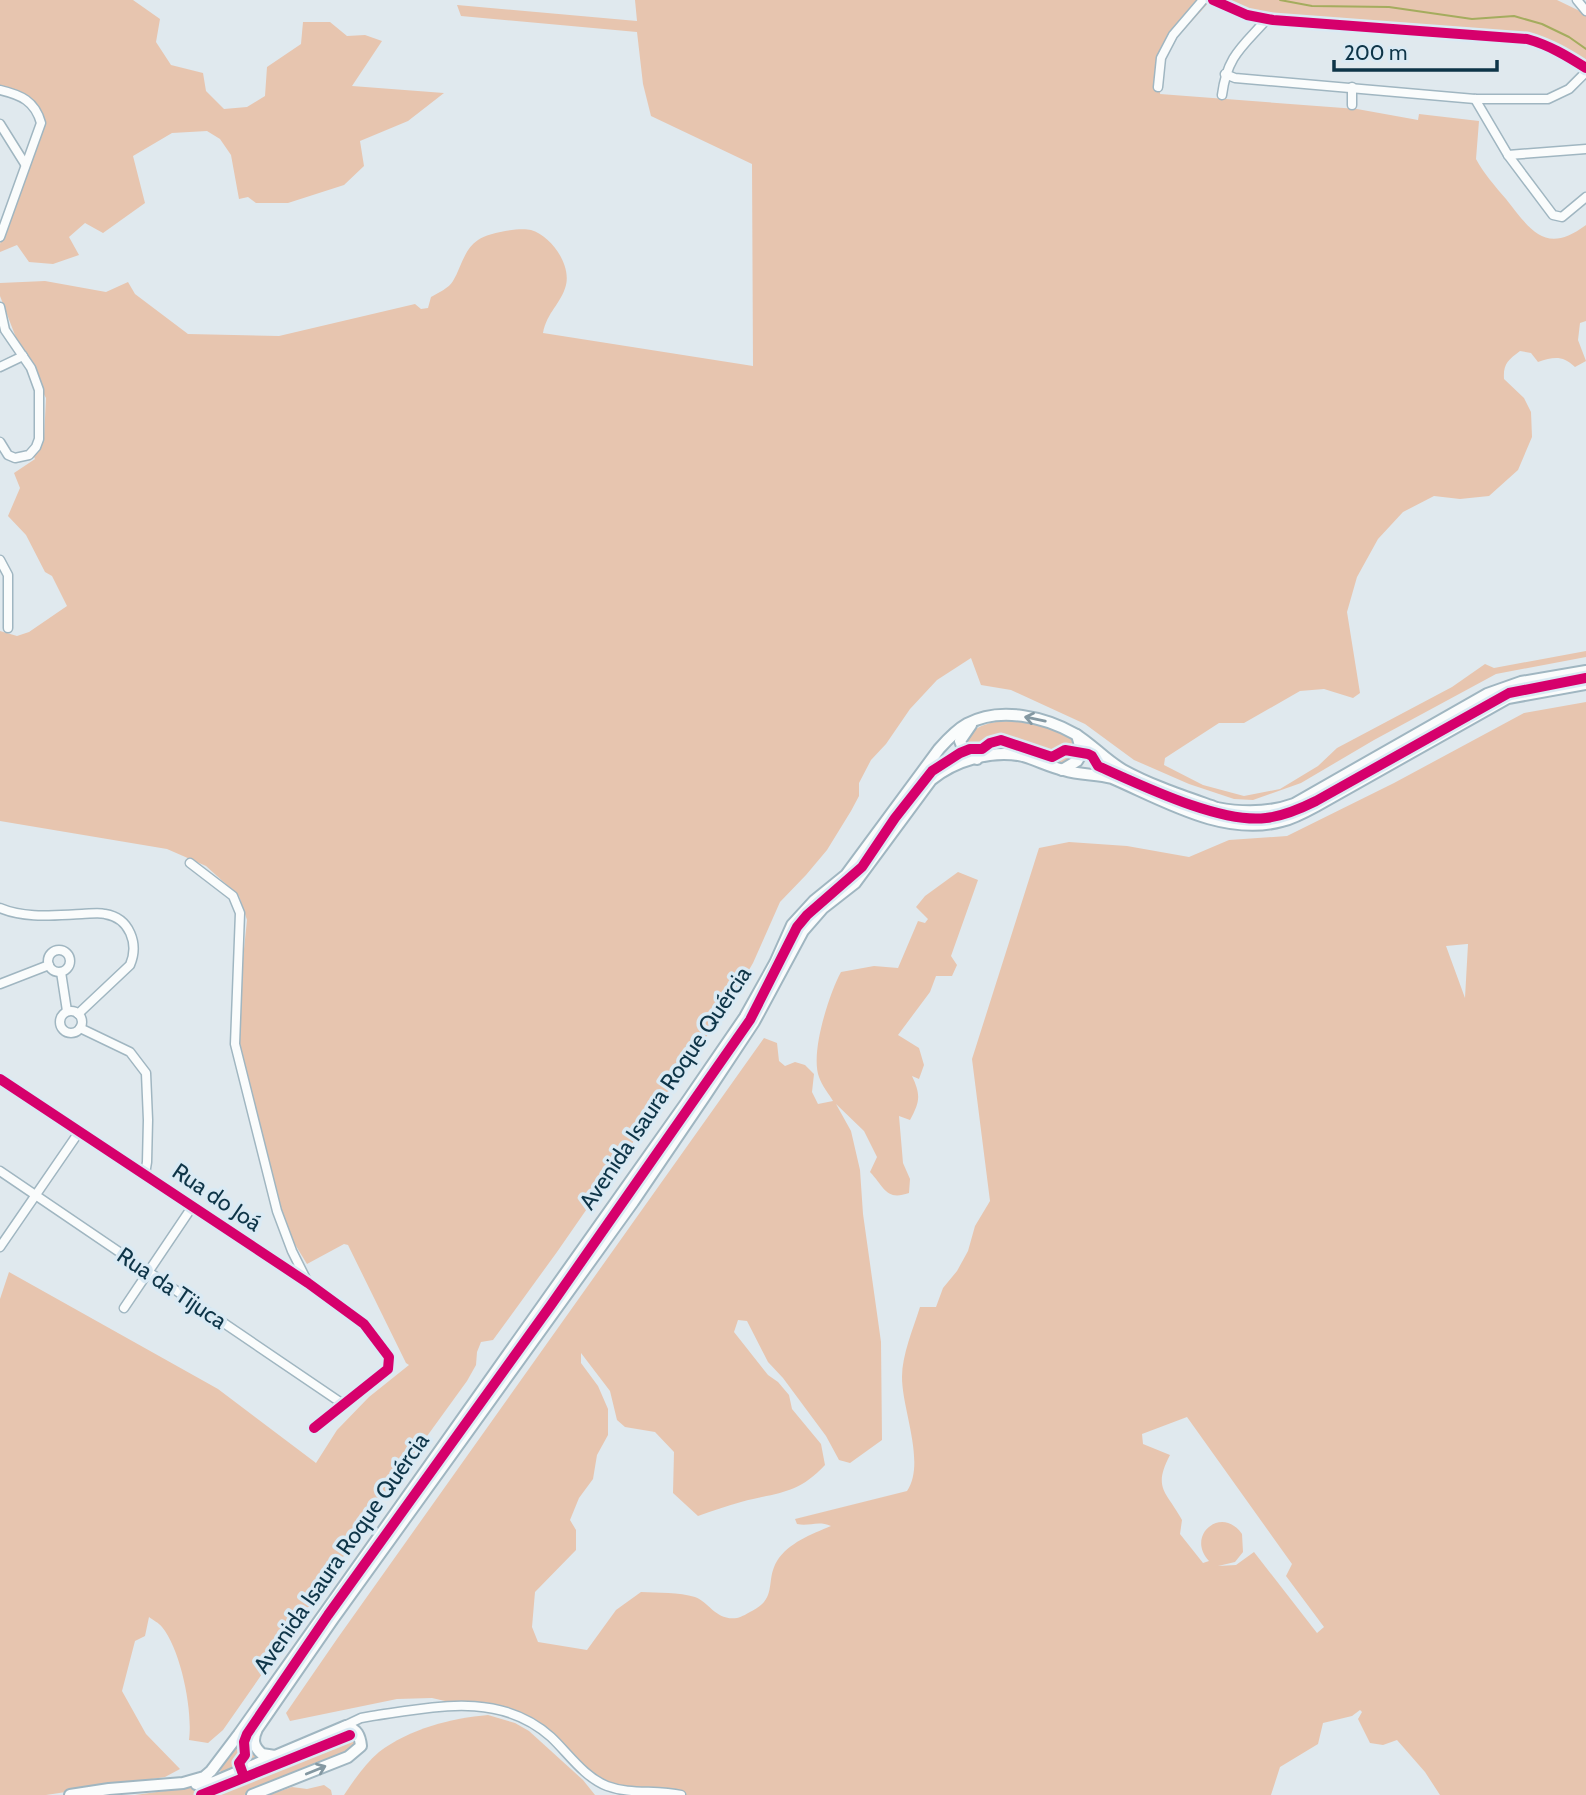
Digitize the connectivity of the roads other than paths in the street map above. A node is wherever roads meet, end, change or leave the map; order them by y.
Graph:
1 (1203, 0) edge
2 (1213, 0) edge
3 (1577, 0) edge
4 (1586, 10) edge
5 (1267, 19) junction
6 (1586, 70) edge
7 (1225, 75) junction
8 (1158, 87) dead end
9 (1352, 88) junction
10 (0, 90) edge
11 (1222, 95) dead end
12 (1475, 99) junction
13 (1487, 99) junction
14 (1352, 105) dead end
15 (1485, 116) junction
16 (0, 124) edge
17 (1586, 149) edge
18 (1508, 155) junction
19 (25, 163) junction
20 (1586, 197) edge
21 (1, 232) edge
22 (0, 307) edge
23 (23, 356) junction
24 (0, 367) edge
25 (0, 442) edge
26 (0, 560) edge
27 (8, 628) dead end
28 (1586, 671) edge
29 (1586, 684) edge
30 (975, 720) junction
31 (1077, 735) junction
32 (977, 759) junction
33 (1062, 770) junction
34 (190, 863) dead end
35 (0, 908) edge
36 (49, 965) junction
37 (61, 972) junction
38 (0, 984) edge
39 (67, 1012) junction
40 (78, 1014) junction
41 (80, 1028) junction
42 (0, 1079) edge
43 (79, 1132) junction
44 (0, 1171) edge
45 (145, 1174) junction
46 (35, 1195) junction
47 (192, 1207) junction
48 (0, 1247) edge
49 (292, 1251) junction
50 (280, 1265) junction
51 (148, 1272) junction
52 (308, 1283) junction
53 (124, 1308) dead end
54 (343, 1404) junction
55 (314, 1428) dead end
56 (372, 1716) junction
57 (342, 1727) junction
58 (360, 1736) junction
59 (275, 1756) junction
60 (183, 1783) junction
61 (119, 1792) edge
62 (70, 1795) edge
63 (253, 1795) edge
64 (681, 1795) edge

1 - 8 street
2 - 5 street
3 - 4 street
5 - 6 street
5 - 7 street
6 - 13 street
7 - 9 street
7 - 11 street
9 - 12 street
9 - 14 street
10 - 19 street
12 - 13 street
12 - 15 street
13 - 15 street
15 - 18 street
16 - 19 street
17 - 18 street
18 - 20 street
19 - 21 street
22 - 23 street
23 - 24 street
23 - 25 street
26 - 27 street
28 - 31 main road, Avenida Isaura Roque Quércia
29 - 33 main road, Avenida Isaura Roque Quércia
31 -> 30 main road, Avenida Isaura Roque Quércia
30 - 32 main road
30 - 60 main road, Avenida Isaura Roque Quércia
31 - 33 main road
32 - 33 main road, Avenida Isaura Roque Quércia
32 - 59 main road, Avenida Isaura Roque Quércia
34 - 49 street
35 - 40 street
36 - 37 street
36 - 37 street
36 - 38 street
37 - 39 street
39 - 40 street
39 - 41 street
40 - 41 street
41 - 45 street
42 - 43 street, Rua do Joá
43 - 45 street, Rua do Joá
43 - 46 street
44 - 46 street, Rua da Tijuca
45 - 47 street, Rua do Joá
46 - 48 street
46 - 51 street, Rua da Tijuca
47 - 50 street, Rua do Joá
47 - 51 street
49 - 50 street
49 - 52 street
50 - 52 street, Rua do Joá
51 - 53 street
51 - 54 street, Rua da Tijuca
52 - 54 street, Rua do Joá
54 - 55 street
56 - 57 street
56 - 58 street
56 - 64 street
57 - 58 main road
57 - 59 main road, Avenida Isaura Roque Quércia
63 -> 58 main road
59 - 60 main road, Avenida Isaura Roque Quércia
60 - 61 main road, Avenida Isaura Roque Quércia
61 - 62 main road, Avenida Isaura Roque Quércia

